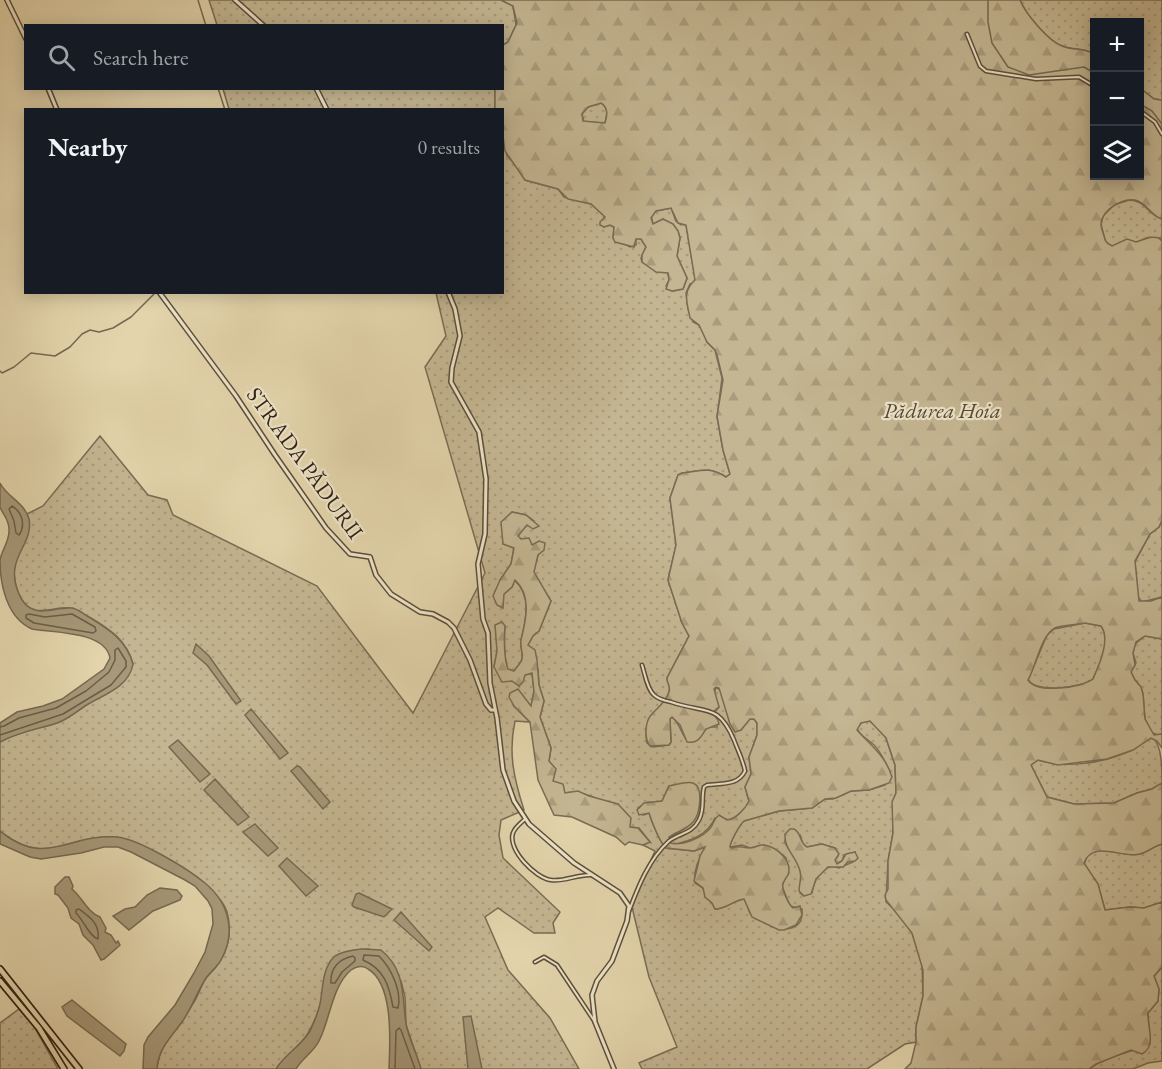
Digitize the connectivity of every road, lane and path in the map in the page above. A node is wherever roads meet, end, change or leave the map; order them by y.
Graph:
1 (7, 0) edge
2 (235, 0) edge
3 (262, 24) edge
4 (968, 34) dead end
5 (24, 35) edge
6 (1090, 83) edge
7 (49, 90) edge
8 (317, 90) edge
9 (56, 108) edge
10 (326, 108) edge
11 (1144, 114) edge
12 (1162, 134) edge
13 (160, 294) edge
14 (449, 294) edge
15 (642, 665) dead end
16 (495, 710) junction
17 (525, 819) junction
18 (592, 875) junction
19 (629, 911) junction
20 (535, 962) dead end
21 (0, 969) edge
22 (0, 981) edge
23 (595, 1022) junction
24 (63, 1069) edge
25 (76, 1069) edge
26 (614, 1069) edge

1 - 5 street
2 - 3 street
4 - 6 street
7 - 9 street
8 - 10 street
11 - 12 street
13 - 16 street, STRADA PĂDURII
14 - 16 street, STRADA PĂDURII
15 - 19 street
16 - 17 street, STRADA PĂDURII
17 - 18 street, STRADA PĂDURII
17 - 18 street
18 - 19 street, STRADA PĂDURII
19 - 23 street
20 - 23 street
21 - 25 main road
22 - 24 main road
23 - 26 street

